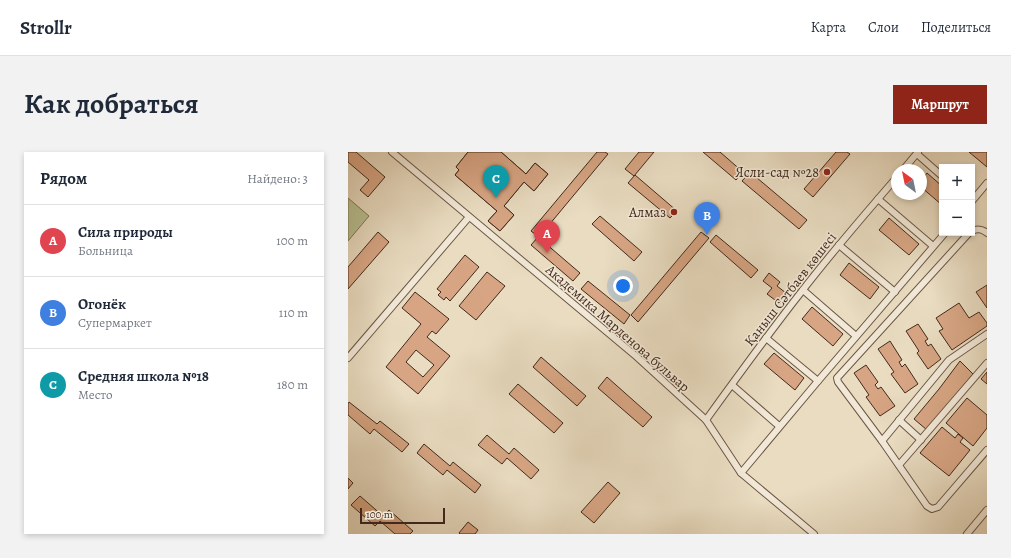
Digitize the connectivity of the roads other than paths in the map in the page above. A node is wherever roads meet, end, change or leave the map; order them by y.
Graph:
1 (392, 152) edge
2 (917, 153) edge
3 (908, 164) edge
4 (939, 173) edge
5 (987, 183) edge
6 (891, 184) edge
7 (878, 199) junction
8 (973, 200) edge
9 (468, 217) junction
10 (975, 230) edge
11 (987, 233) edge
12 (942, 236) edge
13 (966, 236) edge
14 (839, 246) junction
15 (933, 246) junction
16 (803, 290) junction
17 (895, 292) junction
18 (987, 334) edge
19 (856, 336) junction
20 (766, 338) junction
21 (348, 358) edge
22 (987, 363) edge
23 (818, 381) junction
24 (732, 385) junction
25 (706, 420) junction
26 (899, 420) junction
27 (779, 426) junction
28 (921, 440) junction
29 (882, 441) junction
30 (987, 450) edge
31 (899, 465) junction
32 (741, 473) junction
33 (986, 513) edge
34 (814, 534) edge
35 (967, 534) edge

1 - 9 street, Академика Марденова бульвар
2 - 3 street
2 - 4 street
5 - 8 street
6 - 7 street, Қаныш Сәтбаев көшесі
7 - 14 street, Қаныш Сәтбаев көшесі
7 - 15 street
9 - 21 street
9 - 25 street, Академика Марденова бульвар
10 - 11 street
12 - 15 street
13 - 29 street
14 - 16 street, Қаныш Сәтбаев көшесі
14 - 17 street
15 - 17 street
16 - 19 street
16 - 20 street, Қаныш Сәтбаев көшесі
17 - 19 street
18 - 26 street
19 - 23 street
20 - 23 street
20 - 24 street, Қаныш Сәтбаев көшесі
22 - 28 street
23 - 27 street
24 - 25 street, Қаныш Сәтбаев көшесі
24 - 27 street
25 - 32 street, Академика Марденова бульвар
26 - 28 street
26 - 29 street
27 - 32 street
28 - 31 street
29 - 31 street
30 - 31 street
32 - 34 street, Академика Марденова бульвар
33 - 35 street

